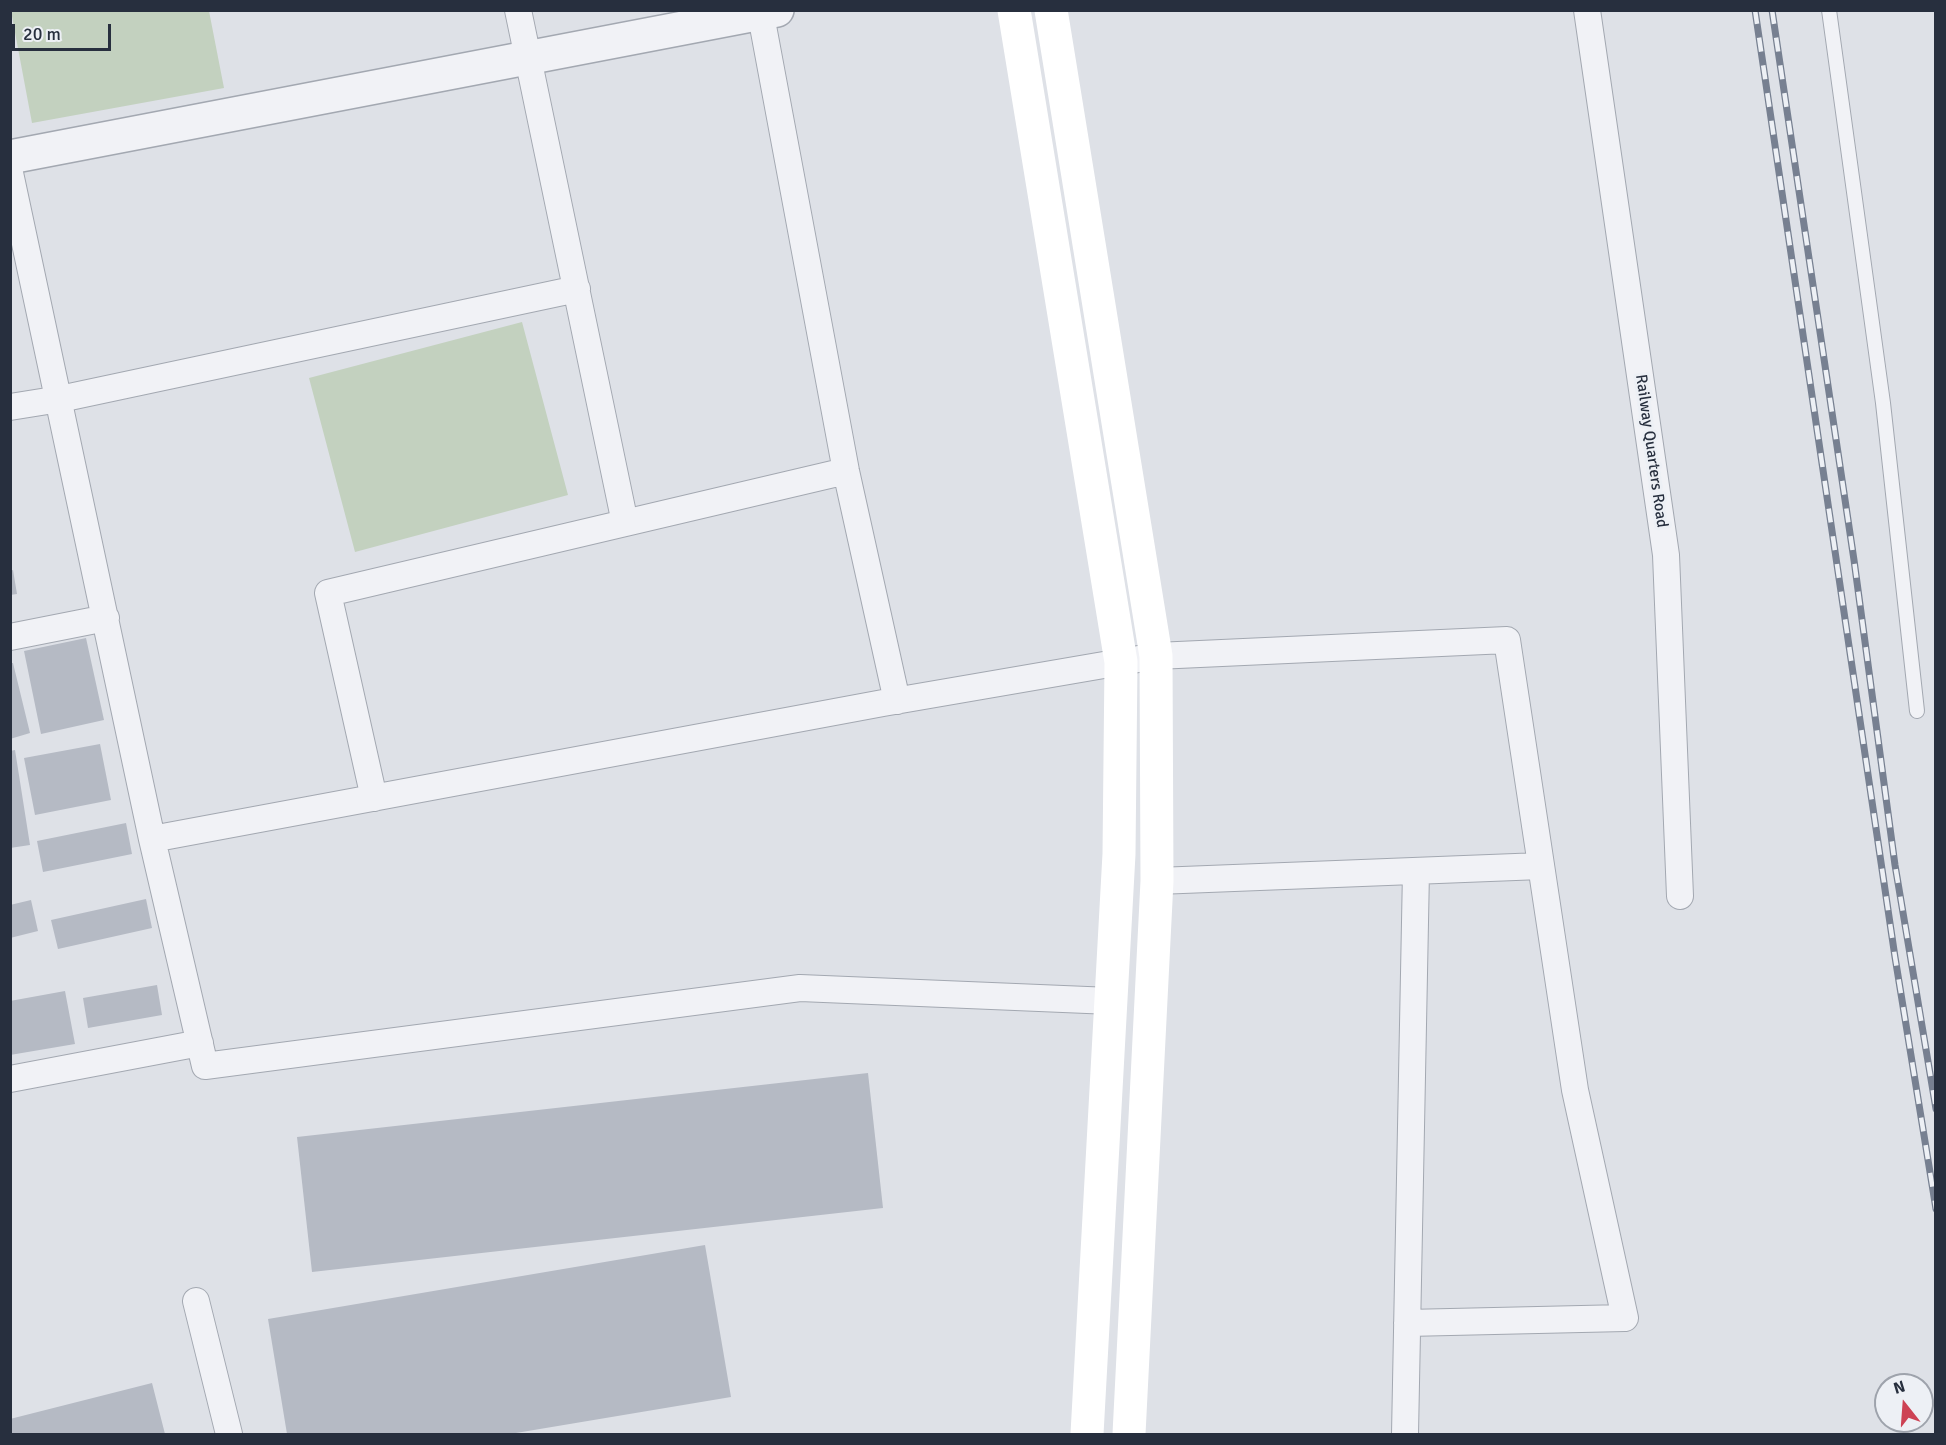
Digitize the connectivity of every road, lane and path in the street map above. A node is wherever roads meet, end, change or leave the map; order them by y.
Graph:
1 (518, 10) edge
2 (1014, 10) edge
3 (1051, 10) edge
4 (1587, 10) edge
5 (1828, 10) edge
6 (766, 12) edge
7 (528, 59) junction
8 (10, 157) edge
9 (10, 173) edge
10 (577, 289) junction
11 (60, 399) junction
12 (10, 407) edge
13 (846, 471) junction
14 (625, 523) junction
15 (106, 618) junction
16 (10, 637) edge
17 (1156, 656) junction
18 (1121, 662) junction
19 (897, 701) junction
20 (1917, 711) dead end
21 (374, 798) junction
22 (152, 839) junction
23 (1541, 866) junction
24 (1416, 871) junction
25 (1157, 881) junction
26 (1680, 896) dead end
27 (1111, 1001) junction
28 (200, 1043) junction
29 (10, 1079) edge
30 (196, 1301) dead end
31 (1407, 1323) junction
32 (230, 1434) edge
33 (1087, 1434) edge
34 (1129, 1434) edge
35 (1405, 1434) edge

1 - 7 street
2 - 18 main road
3 - 17 main road
4 - 26 street, Railway Quarters Road
5 - 20 lane
6 - 7 street
6 - 13 street
7 - 8 street
7 - 10 street
9 - 11 street
10 - 11 street
10 - 14 street
11 - 12 street
11 - 15 street
13 - 14 street
13 - 19 street
14 - 21 street
15 - 16 street
15 - 22 street
17 - 18 street
17 - 23 street
17 - 25 main road
18 - 19 street
18 - 27 main road
19 - 21 street
21 - 22 street
22 - 28 street
23 - 24 street
23 - 31 street
24 - 25 street
24 - 31 street
25 - 34 main road
27 - 28 street
27 - 33 main road
28 - 29 street
30 - 32 street
31 - 35 street

